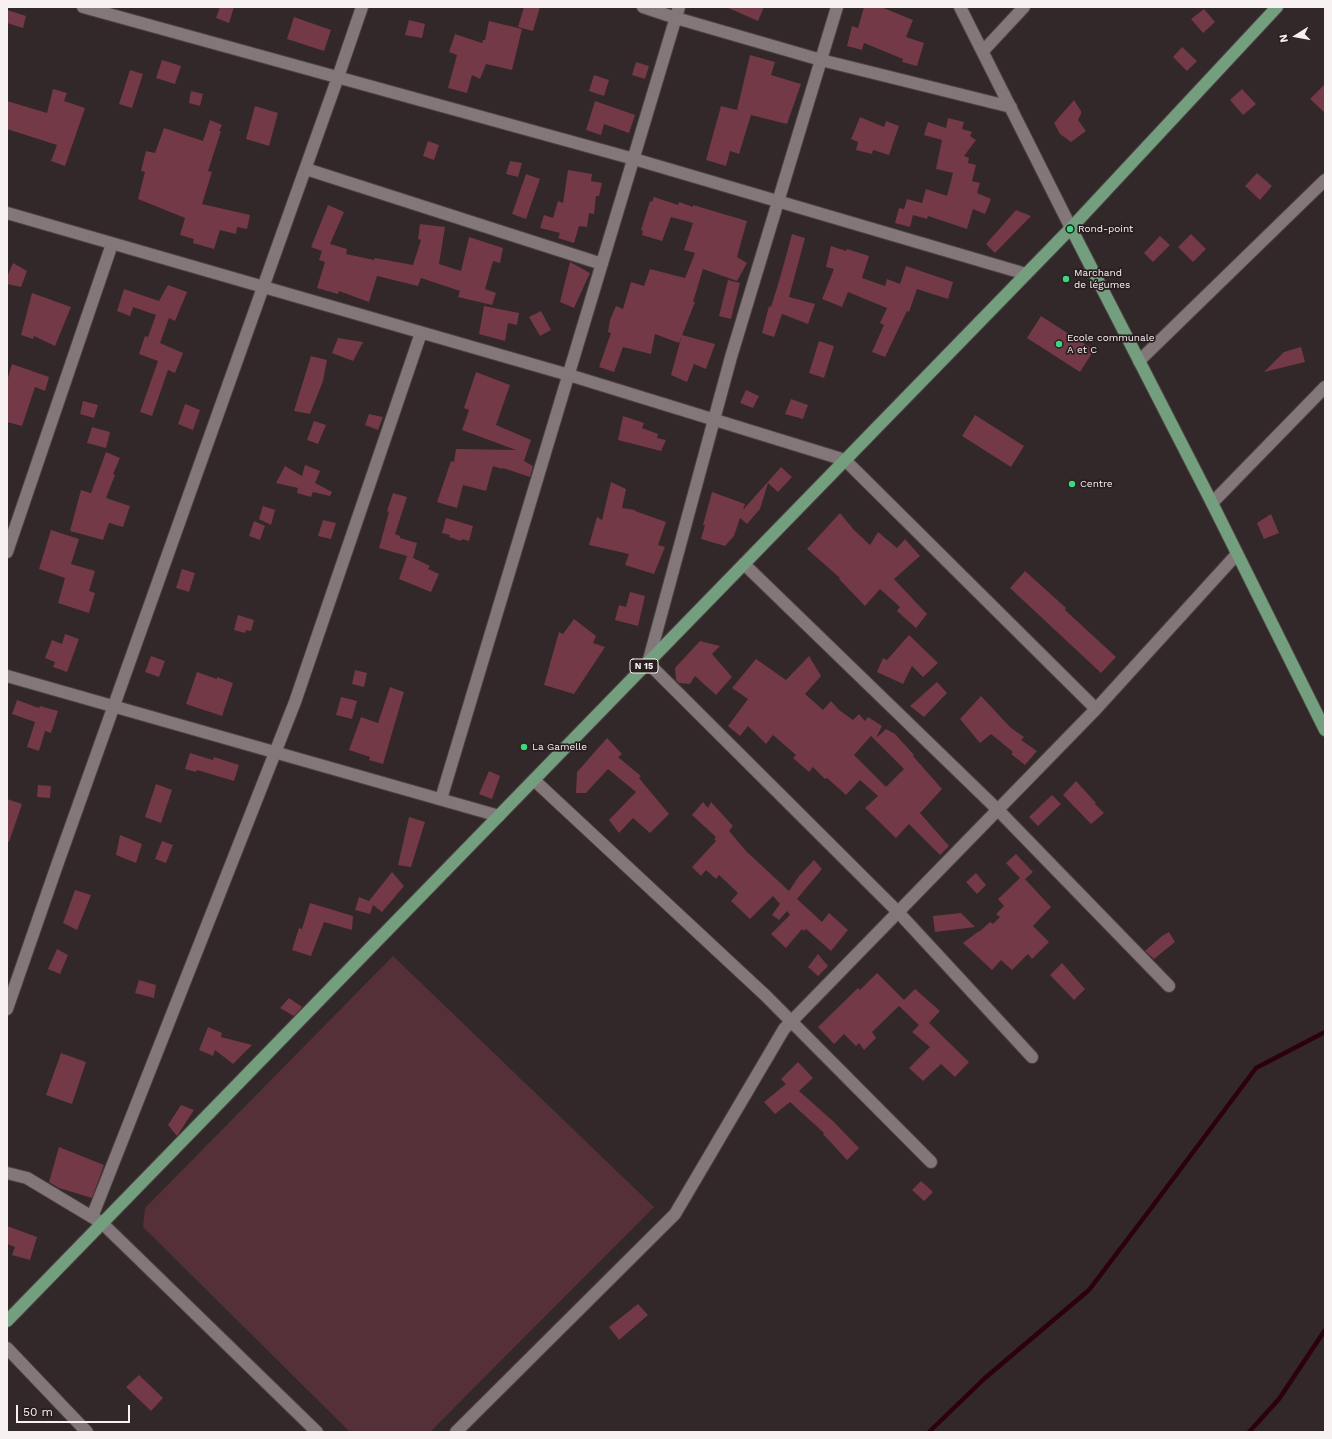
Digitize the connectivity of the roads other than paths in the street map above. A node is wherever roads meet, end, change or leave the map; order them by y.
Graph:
1 (83, 7) edge
2 (362, 7) edge
3 (643, 7) edge
4 (837, 7) edge
5 (960, 7) edge
6 (1024, 7) edge
7 (1277, 7) edge
8 (678, 12) edge
9 (983, 52) junction
10 (821, 60) junction
11 (338, 77) junction
12 (1011, 107) junction
13 (634, 158) junction
14 (306, 169) junction
15 (1325, 180) edge
16 (778, 201) junction
17 (7, 213) edge
18 (1071, 228) junction
19 (112, 244) junction
20 (602, 264) junction
21 (1026, 274) junction
22 (263, 287) junction
23 (422, 333) junction
24 (1139, 361) junction
25 (569, 375) junction
26 (1325, 387) edge
27 (714, 420) junction
28 (845, 460) junction
29 (1212, 504) junction
30 (7, 552) edge
31 (1237, 554) junction
32 (744, 564) junction
33 (648, 663) junction
34 (7, 676) edge
35 (113, 706) junction
36 (1096, 709) junction
37 (1325, 730) edge
38 (276, 753) junction
39 (534, 780) junction
40 (441, 799) junction
41 (998, 810) junction
42 (498, 816) junction
43 (898, 912) junction
44 (1169, 986) dead end
45 (7, 1009) edge
46 (791, 1022) junction
47 (1032, 1057) dead end
48 (931, 1162) dead end
49 (7, 1173) edge
50 (97, 1220) junction
51 (7, 1321) edge
52 (7, 1348) edge
53 (87, 1432) edge
54 (317, 1432) edge
55 (456, 1432) edge

1 - 11 street
2 - 11 street
3 - 8 street
4 - 10 street
5 - 9 street
6 - 9 street
7 - 18 main road, N 15
8 - 10 street
8 - 13 street
9 - 12 street
10 - 12 street
10 - 16 street
11 - 13 street
11 - 14 street
12 - 18 street
13 - 16 street
13 - 20 street
14 - 20 street
14 - 22 street
15 - 24 street
16 - 21 street
16 - 27 street
17 - 19 street
18 - 21 main road, N 15
18 - 24 main road
19 - 22 street
19 - 30 street
20 - 25 street
21 - 28 main road, N 15
22 - 23 street
22 - 35 street
23 - 25 street
23 - 38 street
24 - 29 main road
25 - 27 street
25 - 40 street
26 - 29 street
27 - 28 street
27 - 33 street
28 - 32 main road, N 15
28 - 36 street
29 - 31 main road
31 - 36 street
31 - 37 main road
32 - 33 main road, N 15
32 - 41 street
33 - 39 main road, N 15
33 - 43 street
34 - 35 street
35 - 38 street
35 - 45 street
36 - 41 street
38 - 40 street
38 - 50 street
39 - 42 main road, N 15
39 - 46 street
40 - 42 street
41 - 43 street
41 - 44 street
42 - 50 main road, N 15
43 - 46 street
43 - 47 street
46 - 48 street
46 - 55 street
49 - 50 street
50 - 51 main road, N 15
50 - 54 street
52 - 53 street

